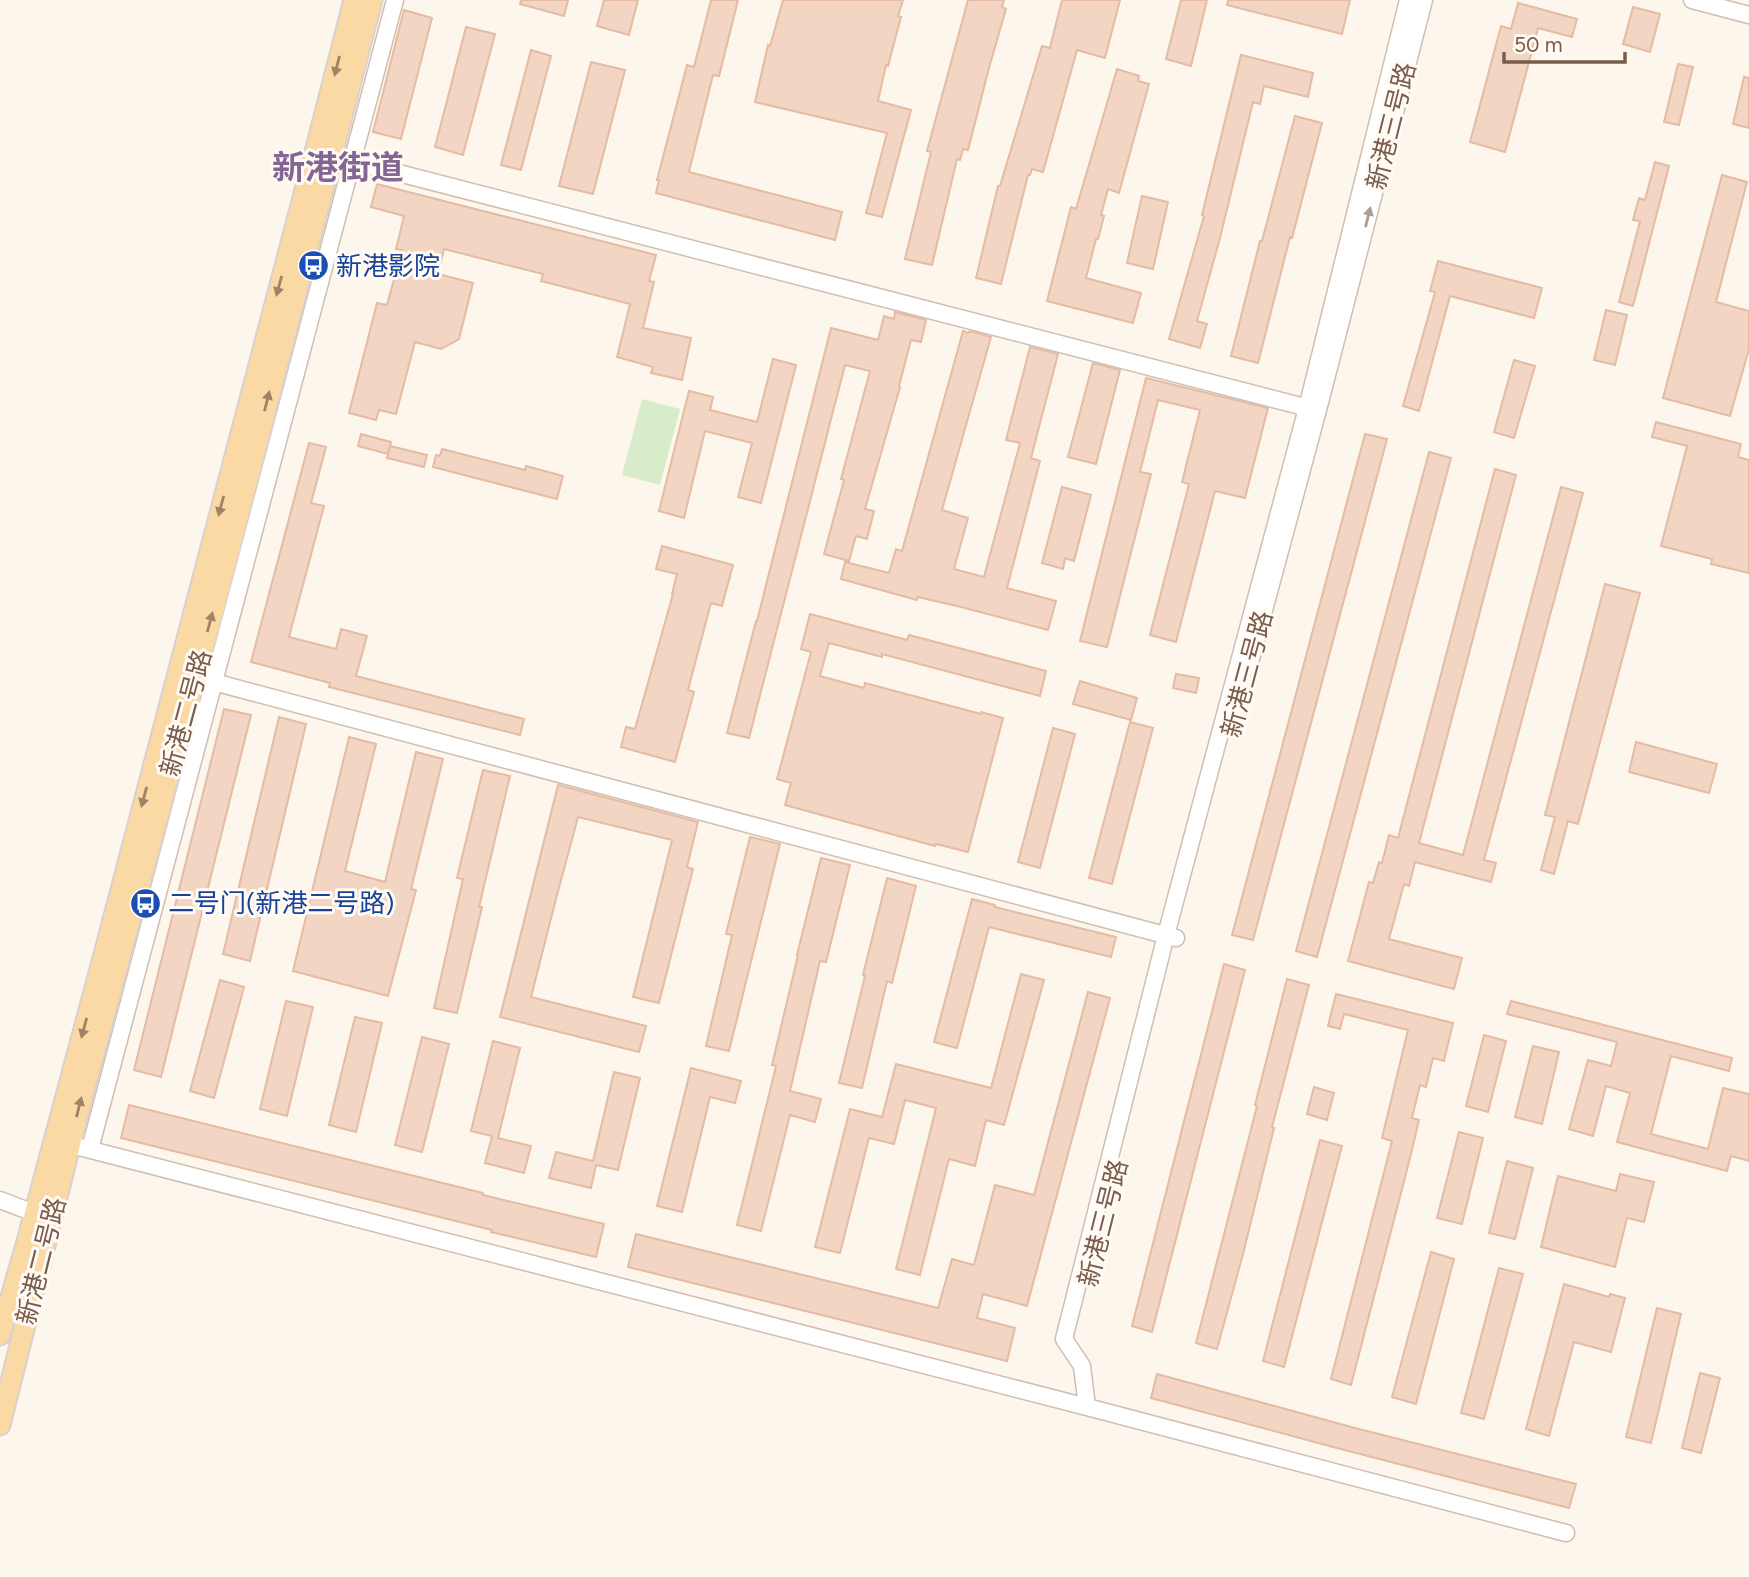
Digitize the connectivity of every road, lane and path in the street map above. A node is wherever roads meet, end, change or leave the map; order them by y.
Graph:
1 (354, 0) edge
2 (372, 0) edge
3 (395, 0) edge
4 (1408, 0) edge
5 (1424, 0) edge
6 (1692, 0) edge
7 (1726, 0) edge
8 (1749, 6) edge
9 (1749, 15) edge
10 (323, 154) junction
11 (353, 162) junction
12 (1312, 409) junction
13 (195, 677) junction
14 (1171, 936) junction
15 (62, 1143) junction
16 (90, 1149) junction
17 (0, 1199) edge
18 (34, 1213) junction
19 (1, 1332) edge
20 (1087, 1407) junction
21 (0, 1425) edge
22 (1566, 1533) dead end

1 -> 10 main road, 新港二号路
2 - 10 main road, 新港二号路
3 - 11 street
4 - 12 street, 新港三号路
12 -> 5 street, 新港三号路
6 - 9 street
7 - 8 street
10 - 11 street
10 - 13 main road, 新港二号路
11 - 12 street
11 - 13 street
12 - 14 street, 新港三号路
13 - 14 street
13 - 15 main road, 新港二号路
13 - 16 street
14 - 20 street, 新港三号路
15 - 16 street
15 - 18 main road, 新港二号路
15 - 21 main road, 新港二号路
16 - 20 street
17 - 18 street
18 - 19 main road, 新港二号路
20 - 22 street

